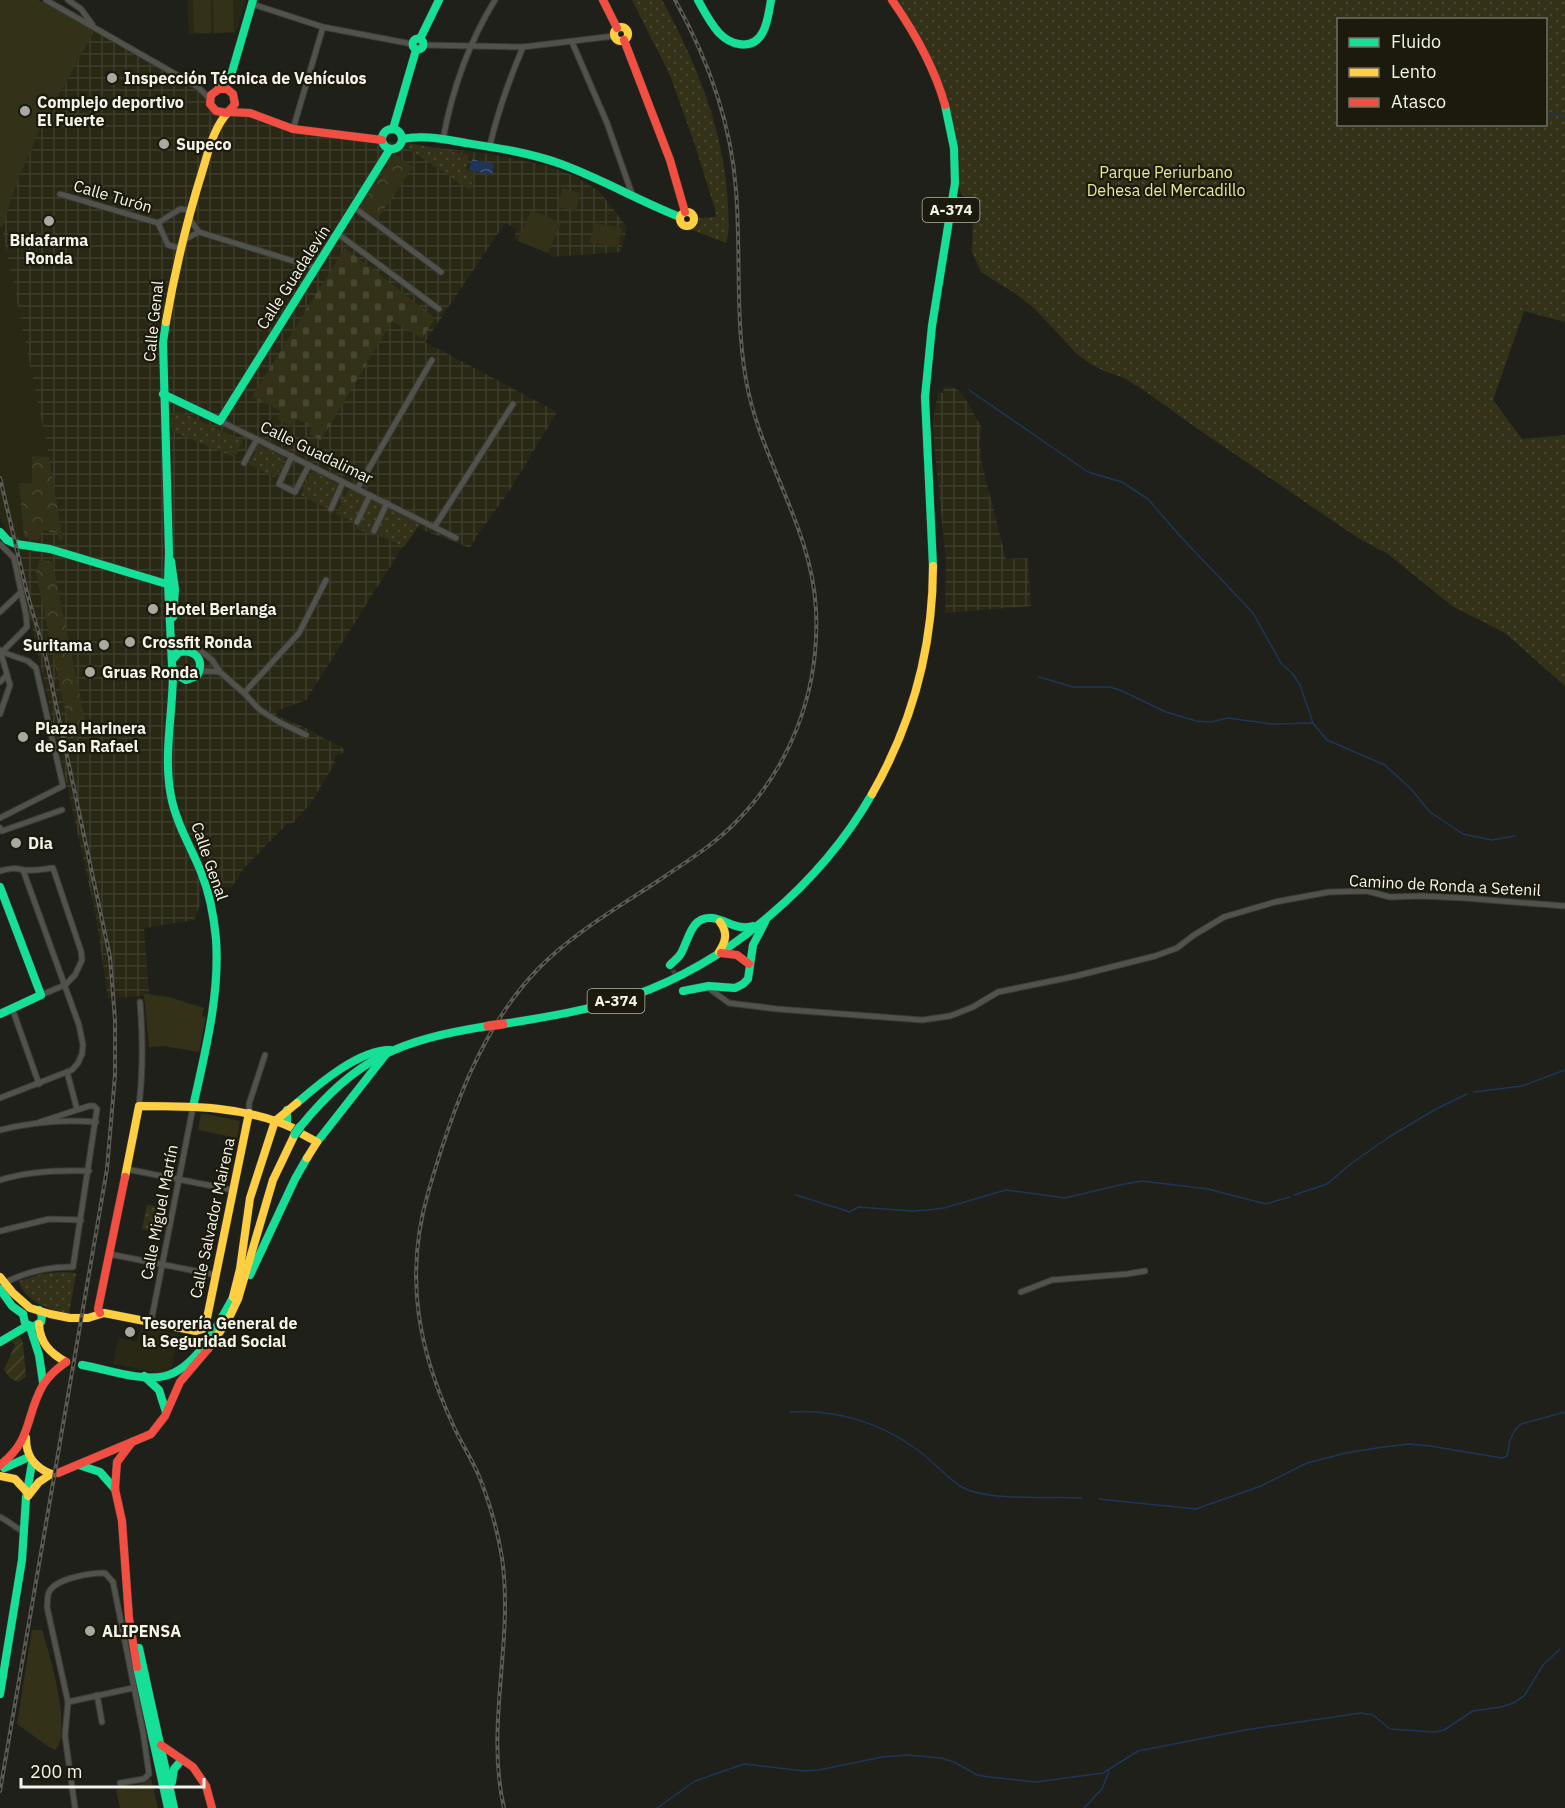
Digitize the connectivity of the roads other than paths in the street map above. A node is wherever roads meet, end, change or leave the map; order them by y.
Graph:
1 (46, 0) edge
2 (68, 0) edge
3 (439, 0) edge
4 (495, 0) edge
5 (603, 0) edge
6 (698, 0) edge
7 (771, 0) edge
8 (892, 0) edge
9 (252, 2) edge
10 (323, 27) junction
11 (100, 30) junction
12 (616, 32) junction
13 (572, 42) junction
14 (418, 45) junction
15 (471, 47) junction
16 (523, 47) junction
17 (232, 72) junction
18 (234, 95) junction
19 (214, 96) junction
20 (227, 112) junction
21 (250, 113) junction
22 (293, 129) junction
23 (393, 129) junction
24 (214, 134) junction
25 (402, 139) junction
26 (443, 139) junction
27 (382, 140) junction
28 (490, 146) junction
29 (390, 149) junction
30 (60, 194) dead end
31 (633, 197) junction
32 (355, 208) junction
33 (189, 213) junction
34 (158, 223) junction
35 (199, 232) junction
36 (338, 234) junction
37 (181, 244) junction
38 (316, 268) junction
39 (441, 272) dead end
40 (439, 309) dead end
41 (432, 360) dead end
42 (163, 394) junction
43 (513, 404) dead end
44 (220, 421) junction
45 (257, 439) junction
46 (292, 456) junction
47 (244, 463) dead end
48 (309, 465) junction
49 (343, 482) junction
50 (357, 489) junction
51 (370, 495) junction
52 (387, 502) junction
53 (331, 509) dead end
54 (357, 522) dead end
55 (435, 526) junction
56 (374, 531) dead end
57 (0, 537) edge
58 (456, 538) dead end
59 (169, 553) junction
60 (168, 566) junction
61 (149, 579) junction
62 (326, 580) dead end
63 (168, 583) junction
64 (21, 592) junction
65 (169, 596) junction
66 (0, 612) edge
67 (173, 617) junction
68 (1, 651) edge
69 (193, 651) junction
70 (173, 665) junction
71 (220, 672) junction
72 (7, 675) junction
73 (196, 676) junction
74 (0, 682) edge
75 (244, 693) junction
76 (174, 696) junction
77 (0, 714) edge
78 (306, 735) dead end
79 (62, 810) dead end
80 (0, 818) edge
81 (0, 828) edge
82 (23, 870) junction
83 (0, 871) edge
84 (0, 887) edge
85 (1565, 906) edge
86 (766, 919) junction
87 (718, 921) junction
88 (719, 953) junction
89 (749, 964) junction
90 (671, 968) dead end
91 (65, 985) junction
92 (705, 986) junction
93 (681, 987) dead end
94 (41, 995) junction
95 (140, 1002) dead end
96 (12, 1008) junction
97 (0, 1014) edge
98 (390, 1050) junction
99 (265, 1055) dead end
100 (68, 1072) junction
101 (39, 1084) junction
102 (0, 1098) edge
103 (139, 1106) junction
104 (193, 1107) junction
105 (77, 1108) junction
106 (287, 1110) junction
107 (249, 1113) junction
108 (275, 1121) junction
109 (40, 1122) junction
110 (96, 1122) junction
111 (295, 1129) junction
112 (0, 1130) edge
113 (317, 1142) junction
114 (126, 1169) junction
115 (89, 1171) junction
116 (0, 1180) edge
117 (179, 1180) junction
118 (233, 1190) junction
119 (81, 1220) junction
120 (0, 1231) edge
121 (109, 1254) junction
122 (162, 1264) junction
123 (1145, 1271) dead end
124 (216, 1275) junction
125 (244, 1277) junction
126 (2, 1283) edge
127 (242, 1290) junction
128 (1021, 1292) dead end
129 (233, 1297) junction
130 (100, 1313) junction
131 (35, 1318) junction
132 (151, 1322) junction
133 (0, 1342) edge
134 (82, 1365) dead end
135 (144, 1376) junction
136 (43, 1382) junction
137 (166, 1412) junction
138 (26, 1436) junction
139 (132, 1442) junction
140 (31, 1460) junction
141 (0, 1465) edge
142 (79, 1466) junction
143 (0, 1470) edge
144 (54, 1474) junction
145 (0, 1476) edge
146 (115, 1489) junction
147 (26, 1495) junction
148 (0, 1517) edge
149 (25, 1521) junction
150 (11, 1522) junction
151 (25, 1532) junction
152 (127, 1580) junction
153 (113, 1582) junction
154 (129, 1606) junction
155 (133, 1688) junction
156 (0, 1694) edge
157 (97, 1695) junction
158 (68, 1702) junction
159 (148, 1716) junction
160 (102, 1722) dead end
161 (160, 1744) junction
162 (180, 1760) junction
163 (164, 1762) junction
164 (120, 1783) dead end
165 (171, 1792) junction
166 (75, 1808) edge
167 (170, 1808) edge
168 (212, 1808) edge

1 - 11 street
2 - 11 street
3 - 14 main road
4 - 15 street
5 - 12 main road
6 - 7 main road
8 - 86 main road, A-374
9 - 10 street
9 - 17 main road
10 - 14 street
10 - 22 street
11 - 19 street
12 - 13 street
12 - 31 main road
13 - 16 street
13 - 31 street
14 - 15 street
14 - 23 main road
15 - 16 street
15 - 26 street
16 - 28 street
17 - 18 main road
17 - 19 main road
18 - 19 main road
18 - 20 main road
18 - 21 main road
19 - 20 main road
19 - 24 main road, Calle Genal
20 - 21 main road
20 - 24 main road, Calle Genal
21 - 22 main road
22 - 27 main road
23 - 25 main road
23 - 27 main road
24 - 33 main road, Calle Genal
25 - 26 main road
25 - 29 main road
26 - 28 main road
27 - 29 main road
28 - 31 main road
29 - 32 main road, Calle Guadalevín
30 - 34 street, Calle Turón
32 - 36 main road, Calle Guadalevín
32 - 39 street
33 - 34 street, Calle Turón
33 - 35 street
33 - 37 main road, Calle Genal
34 - 37 street, Calle Turón
35 - 37 street
35 - 38 street
36 - 38 main road, Calle Guadalevín
36 - 40 street
37 - 42 main road, Calle Genal
38 - 44 main road, Calle Guadalevín
41 - 50 street
42 - 44 main road, Calle Guadalimar
42 - 59 main road, Calle Genal
43 - 55 street
44 - 45 street, Calle Guadalimar
45 - 46 street, Calle Guadalimar
45 - 47 street
46 - 48 street, Calle Guadalimar
46 - 48 street
48 - 49 street, Calle Guadalimar
49 - 50 street, Calle Guadalimar
49 - 53 street
50 - 51 street, Calle Guadalimar
51 - 52 street, Calle Guadalimar
51 - 54 street
52 - 55 street, Calle Guadalimar
52 - 56 street
55 - 58 street, Calle Guadalimar
57 - 61 main road
57 - 64 street
59 - 60 main road, Calle Genal
59 - 67 main road, Calle Genal
60 - 61 main road
60 - 63 main road, Calle Genal
61 - 63 main road
61 - 65 main road
62 - 75 street
63 - 65 main road, Calle Genal
63 - 67 main road, Calle Genal
64 - 66 street
64 - 68 street
65 - 70 main road, Calle Genal
67 - 69 main road, Calle Genal
68 - 72 street
68 - 80 street
69 - 70 main road
69 - 71 street
69 - 73 main road
70 - 73 main road
70 - 76 main road, Calle Genal
71 - 73 street
71 - 75 street
72 - 74 street
72 - 77 street
73 - 76 main road
75 - 78 street
76 - 104 main road, Calle Genal
79 - 81 street
82 - 83 street
82 - 91 street
82 - 91 street
84 - 94 main road
85 - 92 street, Camino de Ronda a Setenil
86 - 87 main road
86 - 88 main road, A-374
86 - 89 main road
87 - 88 main road
87 - 90 main road
88 - 89 main road
88 - 98 main road, A-374, bridge
89 - 92 main road
91 - 94 street
91 - 100 street
92 - 93 main road
94 - 96 main road
95 - 103 street
96 - 97 main road
96 - 101 street
98 - 106 main road
98 - 111 main road, A-374
98 - 113 main road
99 - 107 street
100 - 101 street
100 - 105 street
101 - 102 street
103 - 104 main road
103 - 114 main road
104 - 107 main road
104 - 117 street, Calle Miguel Martín
105 - 109 street
105 - 110 street
106 - 108 main road
106 - 111 main road
107 - 108 main road
107 - 118 main road, Calle Salvador Mairena
108 - 111 main road
108 - 129 main road
109 - 110 street
109 - 112 street
110 - 115 street
111 - 113 main road
111 - 125 main road, A-374
113 - 127 main road
114 - 117 street
114 - 121 main road
115 - 116 street
115 - 119 street
117 - 118 street
117 - 122 street, Calle Miguel Martín
118 - 124 main road, Calle Salvador Mairena
119 - 120 street
119 - 126 street
121 - 122 street
121 - 130 main road
122 - 124 street
122 - 132 street, Calle Miguel Martín
123 - 128 street
124 - 132 main road, Calle Salvador Mairena
125 - 127 main road, A-374
125 - 129 main road, A-374
126 - 131 main road
127 - 137 main road, A-374
129 - 135 main road, A-374
130 - 131 main road
130 - 132 main road
131 - 133 main road
131 - 136 main road
131 - 136 main road
134 - 135 main road
135 - 137 main road
136 - 138 main road
137 - 139 main road
138 - 140 main road
138 - 141 main road
139 - 142 main road
139 - 146 main road
140 - 143 main road
140 - 144 main road
140 - 147 main road
142 - 144 main road
142 - 146 main road
144 - 147 main road
145 - 147 main road
146 - 152 main road
147 - 149 main road
148 - 150 street
149 - 150 street
149 - 151 main road
150 - 151 street
151 - 156 main road
152 - 153 street
152 - 154 main road
153 - 155 street
153 - 158 street
154 - 159 main road
154 - 161 main road
155 - 157 street
155 - 164 street
157 - 158 street
157 - 160 street
158 - 166 street
159 - 163 main road
159 - 167 main road
161 - 162 main road
161 - 163 main road
162 - 163 main road
162 - 165 main road
162 - 168 main road
163 - 165 main road
163 - 167 main road
165 - 167 main road

